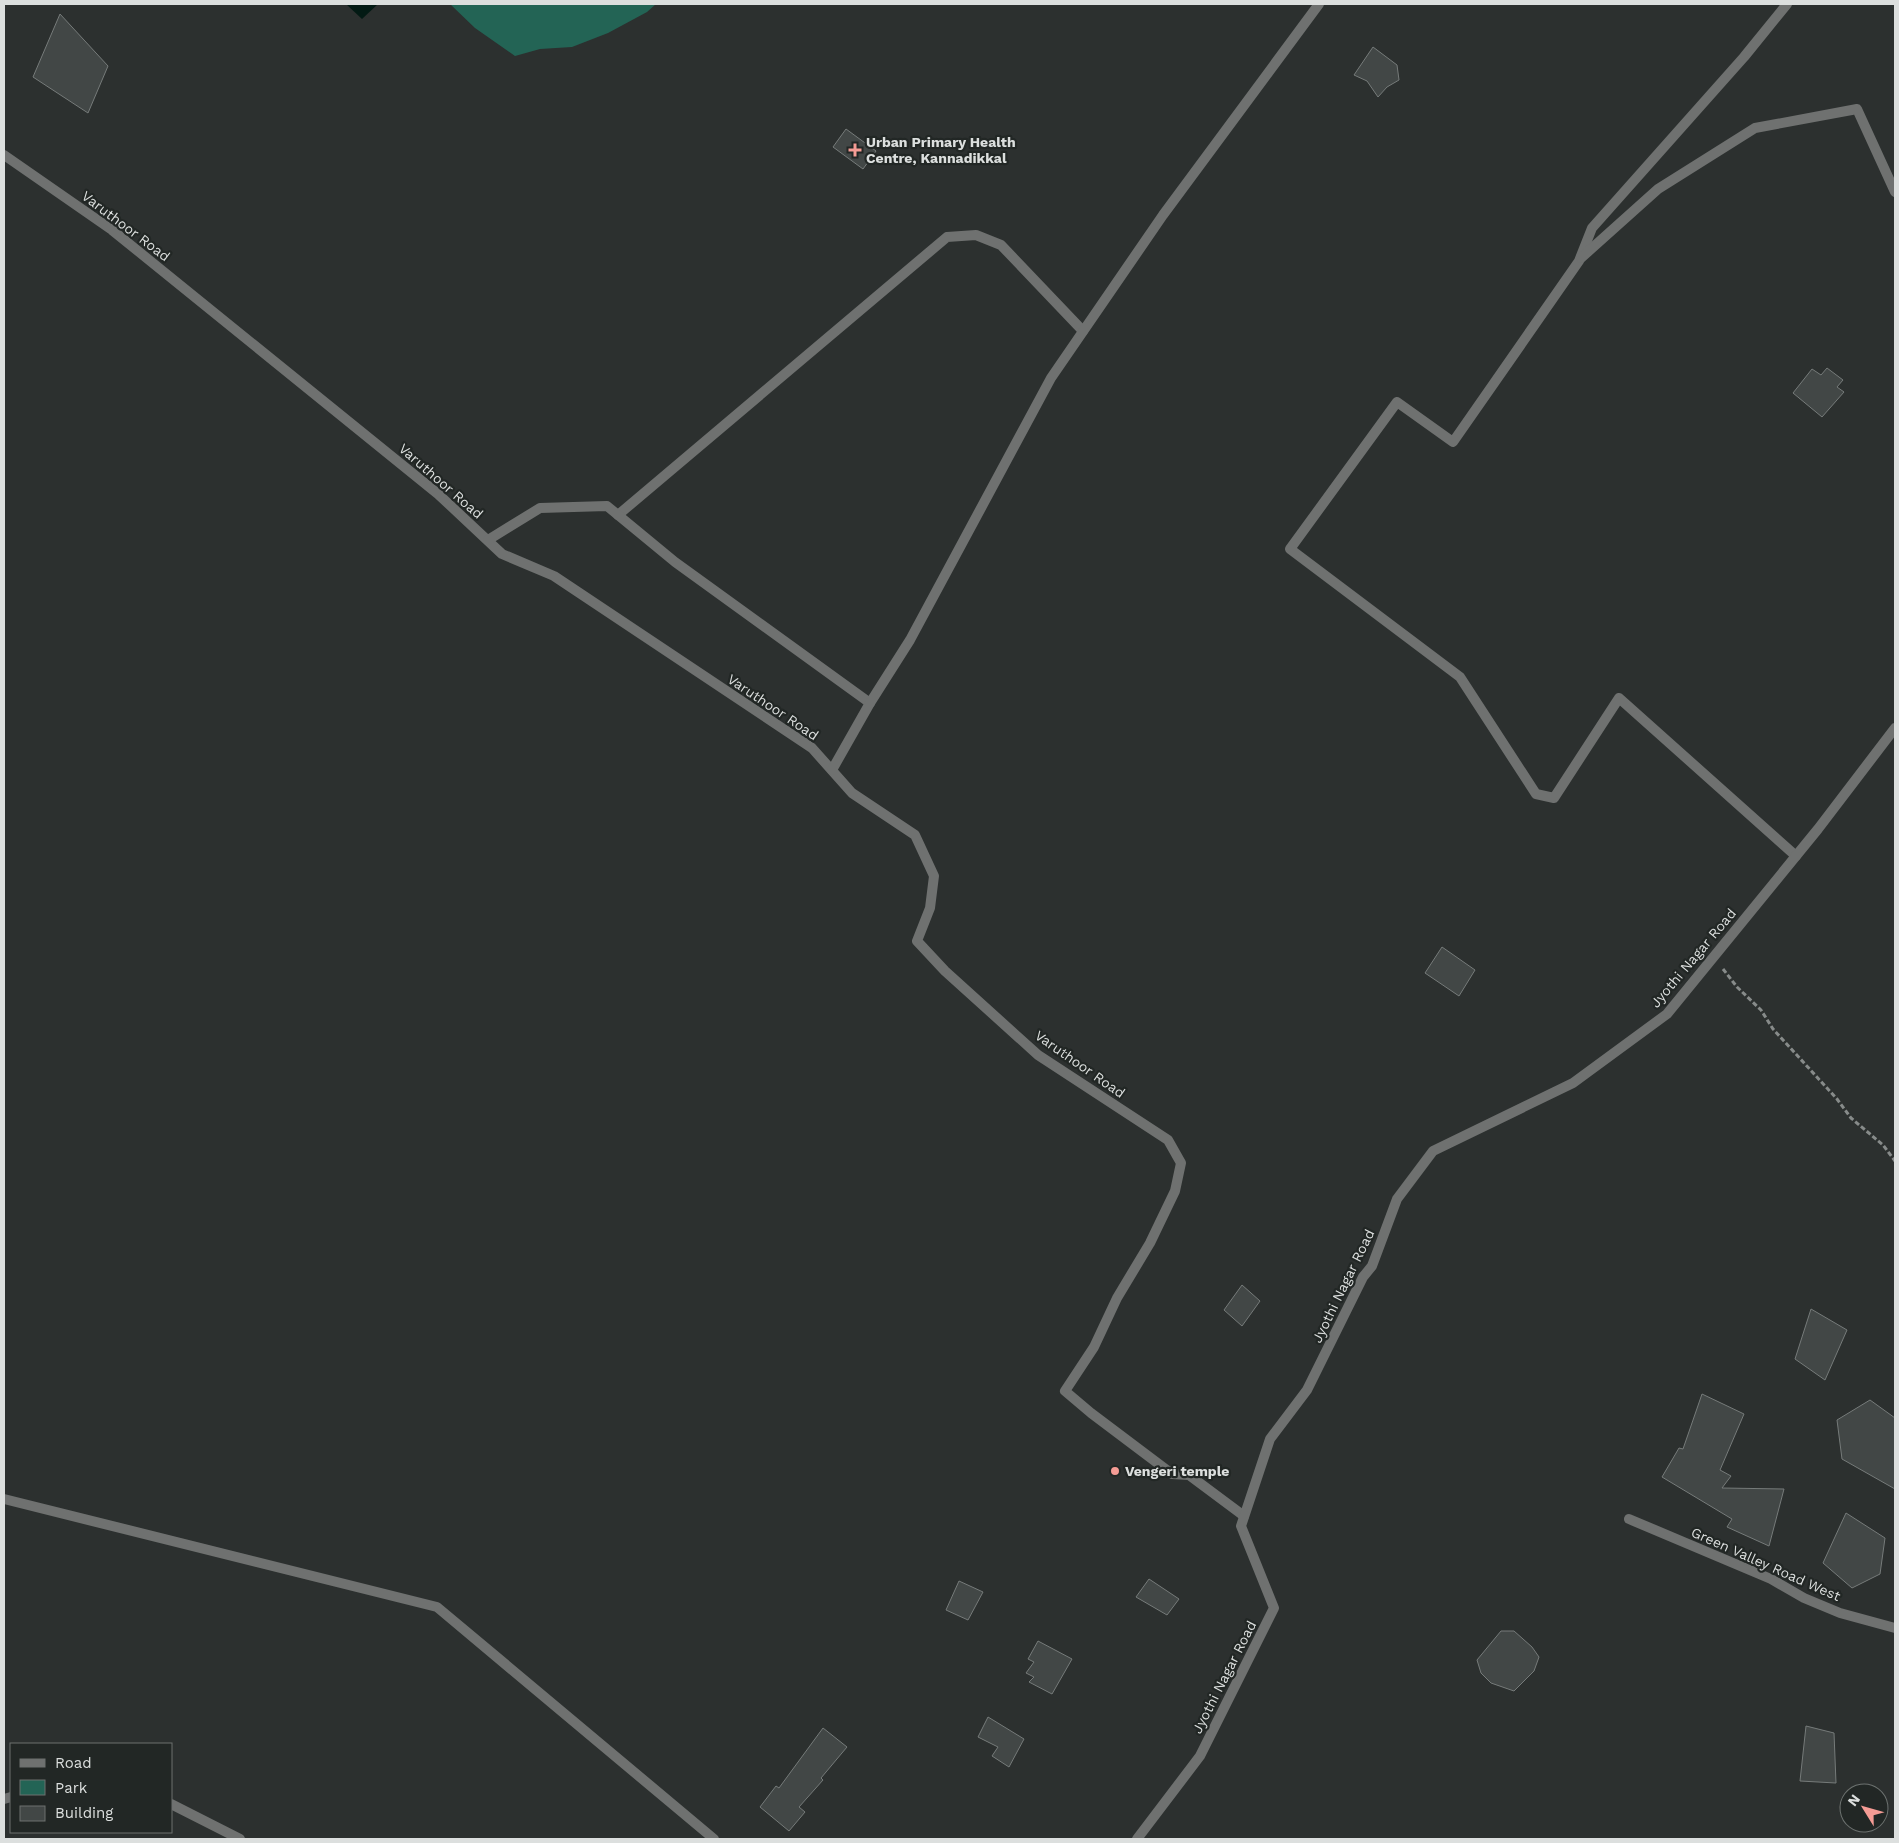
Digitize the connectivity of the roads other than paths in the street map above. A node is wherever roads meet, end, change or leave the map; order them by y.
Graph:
1 (1319, 4) edge
2 (1787, 4) edge
3 (4, 155) edge
4 (1895, 189) edge
5 (1579, 261) junction
6 (1083, 331) junction
7 (618, 515) junction
8 (488, 540) junction
9 (870, 703) junction
10 (1895, 728) edge
11 (832, 770) junction
12 (1796, 856) junction
13 (4, 1499) edge
14 (1244, 1516) junction
15 (1629, 1519) dead end
16 (1895, 1628) edge
17 (172, 1805) edge
18 (240, 1839) edge
19 (714, 1839) edge
20 (1136, 1839) edge

1 - 6 street
2 - 5 street
3 - 8 street, Varuthoor Road
4 - 5 street
5 - 12 street
6 - 7 street
6 - 9 street
7 - 8 street
7 - 9 street
8 - 11 street, Varuthoor Road
9 - 11 street
10 - 12 street, Jyothi Nagar Road
11 - 14 street, Varuthoor Road
12 - 14 street, Jyothi Nagar Road
13 - 19 street
14 - 20 street, Jyothi Nagar Road
15 - 16 street, Green Valley Road West
17 - 18 street

